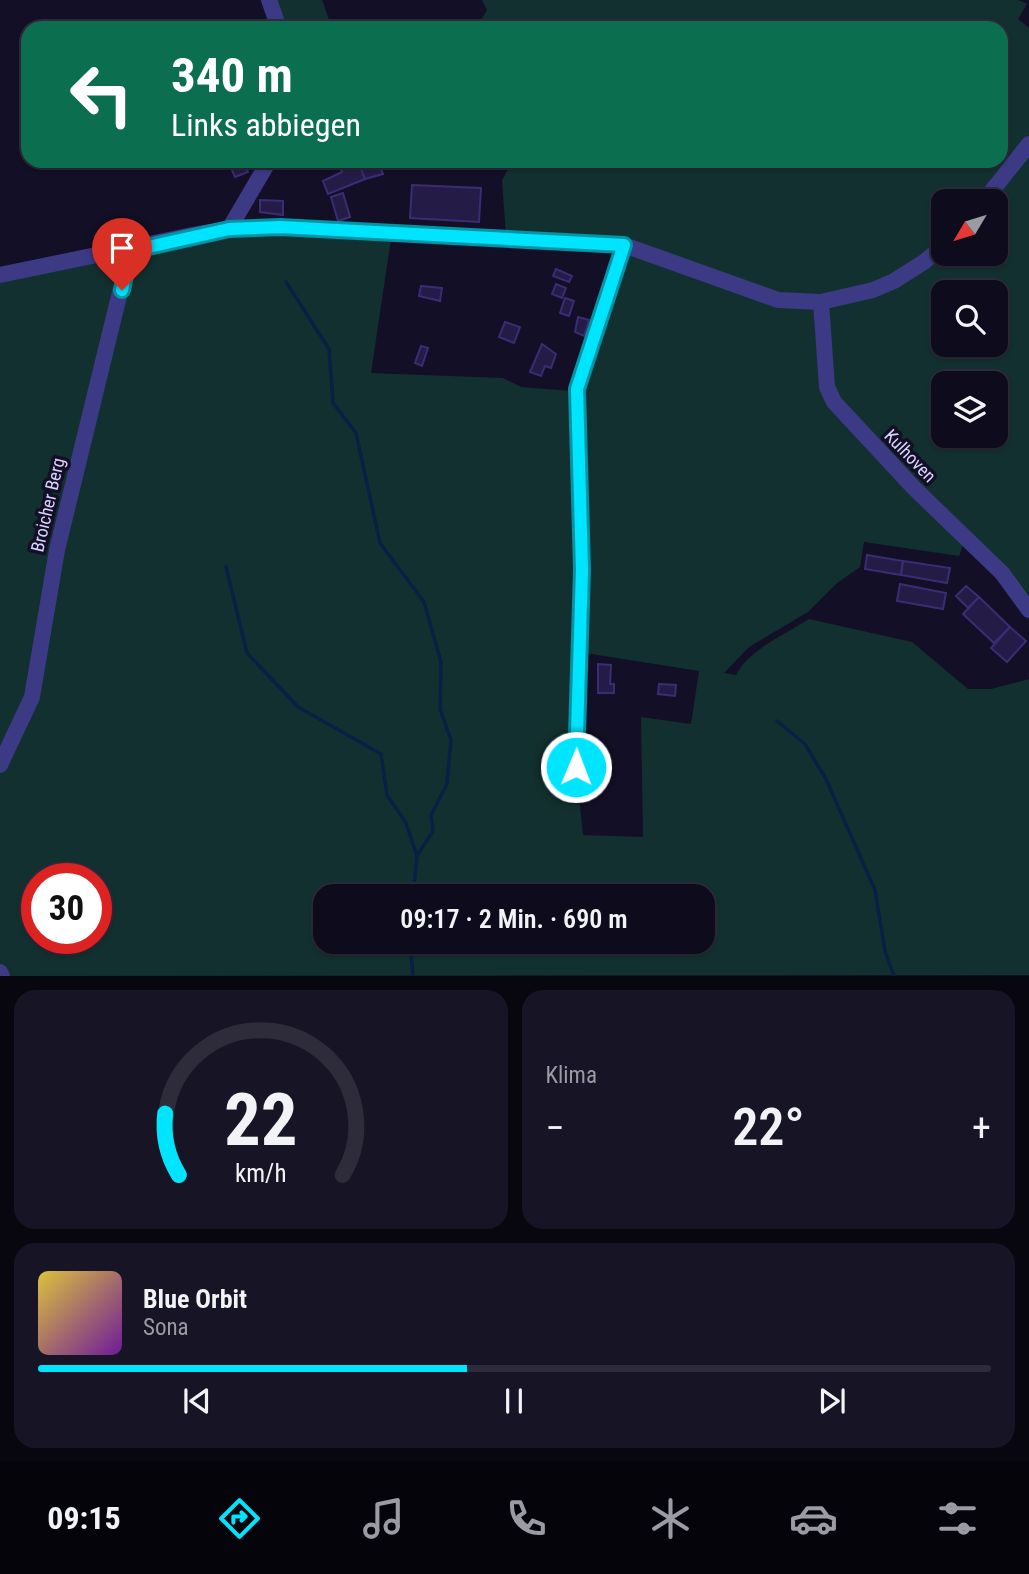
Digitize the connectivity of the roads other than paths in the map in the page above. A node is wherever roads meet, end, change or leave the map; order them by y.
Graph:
1 (1029, 144) edge
2 (265, 168) edge
3 (993, 189) edge
4 (229, 229) junction
5 (624, 245) junction
6 (130, 251) junction
7 (931, 256) edge
8 (0, 275) edge
9 (821, 302) junction
10 (1029, 610) edge
11 (0, 765) edge
12 (578, 791) dead end

1 - 3 street
2 - 4 street
4 - 5 street
4 - 6 street
5 - 9 street
5 - 12 street
6 - 8 street
6 - 11 street, Broicher Berg
7 - 9 street
9 - 10 street, Kulhoven

